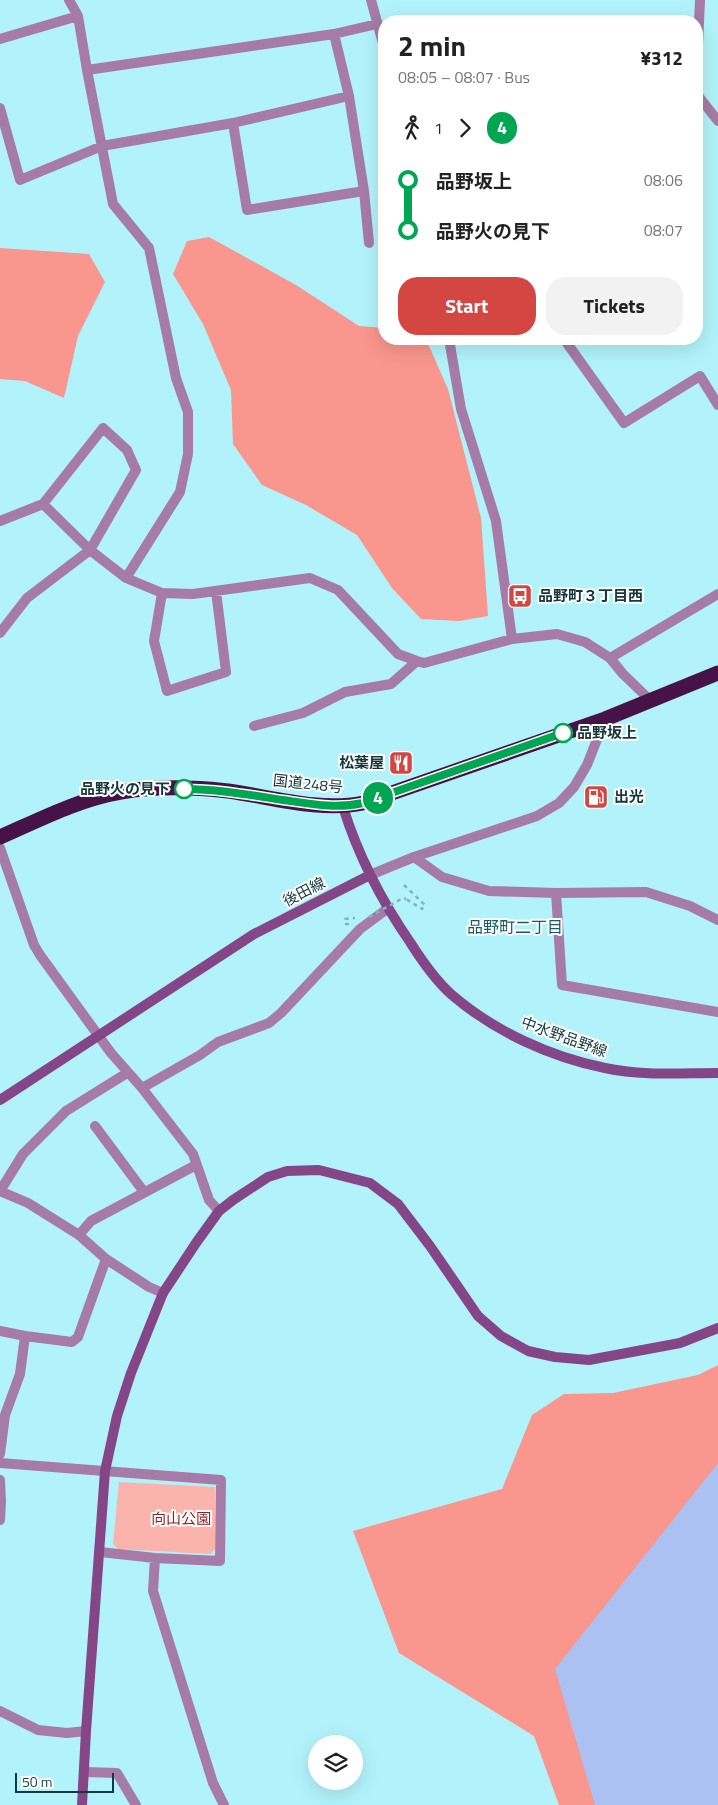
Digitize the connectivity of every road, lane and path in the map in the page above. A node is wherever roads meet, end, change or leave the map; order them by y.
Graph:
1 (69, 0) edge
2 (370, 0) edge
3 (700, 0) edge
4 (699, 15) edge
5 (78, 16) junction
6 (377, 24) junction
7 (378, 27) edge
8 (334, 34) junction
9 (0, 39) edge
10 (87, 70) junction
11 (349, 96) junction
12 (703, 101) edge
13 (0, 108) edge
14 (718, 120) edge
15 (232, 123) junction
16 (102, 146) junction
17 (364, 191) junction
18 (369, 243) dead end
19 (450, 345) edge
20 (568, 345) edge
21 (718, 405) edge
22 (43, 504) junction
23 (0, 521) edge
24 (90, 550) junction
25 (126, 578) junction
26 (216, 591) junction
27 (162, 593) junction
28 (718, 594) edge
29 (0, 633) edge
30 (512, 639) junction
31 (610, 658) junction
32 (417, 661) junction
33 (718, 673) edge
34 (651, 701) junction
35 (605, 719) junction
36 (254, 726) dead end
37 (343, 806) junction
38 (0, 837) edge
39 (0, 848) edge
40 (414, 857) junction
41 (370, 875) junction
42 (404, 885) dead end
43 (556, 893) junction
44 (387, 908) junction
45 (369, 917) dead end
46 (347, 919) dead end
47 (718, 920) edge
48 (347, 924) dead end
49 (718, 1012) edge
50 (98, 1036) junction
51 (718, 1073) edge
52 (127, 1074) junction
53 (142, 1088) junction
54 (0, 1100) edge
55 (95, 1126) dead end
56 (196, 1165) junction
57 (0, 1191) edge
58 (144, 1192) junction
59 (220, 1211) junction
60 (79, 1235) junction
61 (106, 1259) junction
62 (163, 1293) junction
63 (718, 1328) edge
64 (0, 1331) edge
65 (25, 1336) junction
66 (0, 1454) edge
67 (0, 1463) edge
68 (106, 1471) junction
69 (0, 1480) edge
70 (1, 1501) edge
71 (0, 1520) edge
72 (100, 1552) junction
73 (155, 1558) junction
74 (0, 1711) edge
75 (86, 1731) junction
76 (85, 1772) junction
77 (82, 1805) edge
78 (136, 1805) edge
79 (224, 1805) edge

1 - 5 street
2 - 6 street
3 - 4 street
5 - 9 street
5 - 10 street
6 - 7 street
6 - 8 street
8 - 10 street
8 - 11 street
10 - 16 street
11 - 15 street
11 - 17 street
12 - 14 street
13 - 16 street
15 - 16 street
15 - 17 street
16 - 25 street
17 - 18 street
19 - 30 street
20 - 21 street
22 - 23 street
22 - 24 street
22 - 24 street
24 - 25 street
24 - 29 street
25 - 27 street
26 - 27 street
26 - 27 street
26 - 32 street
28 - 31 street
30 - 31 street
30 - 32 street
31 - 34 street
32 - 36 street
33 - 34 highway, 国道248号
34 - 35 highway, 国道248号
35 - 37 highway, 国道248号
35 - 40 street, 後田線
37 - 38 highway, 国道248号
37 - 41 street, 中水野品野線
39 - 50 street
40 - 41 street, 後田線
40 - 43 street
41 - 44 street, 中水野品野線
41 - 50 street, 後田線
42 - 45 path, bridge
43 - 47 street
43 - 49 street
44 - 51 street, 中水野品野線
44 - 53 street
46 - 48 path
50 - 52 street
50 - 54 street, 後田線
52 - 53 street
52 - 57 street
53 - 56 street
55 - 58 street
56 - 58 street
56 - 59 street
57 - 60 street
58 - 60 street
59 - 62 street
59 - 63 street
60 - 61 street
61 - 62 street
61 - 65 street
62 - 68 street
64 - 65 street
65 - 66 street
67 - 68 street
68 - 72 street
68 - 73 street
69 - 70 street
70 - 71 street
72 - 73 street
72 - 75 street
73 - 79 street
74 - 75 street
75 - 76 street
76 - 77 street
76 - 78 street

